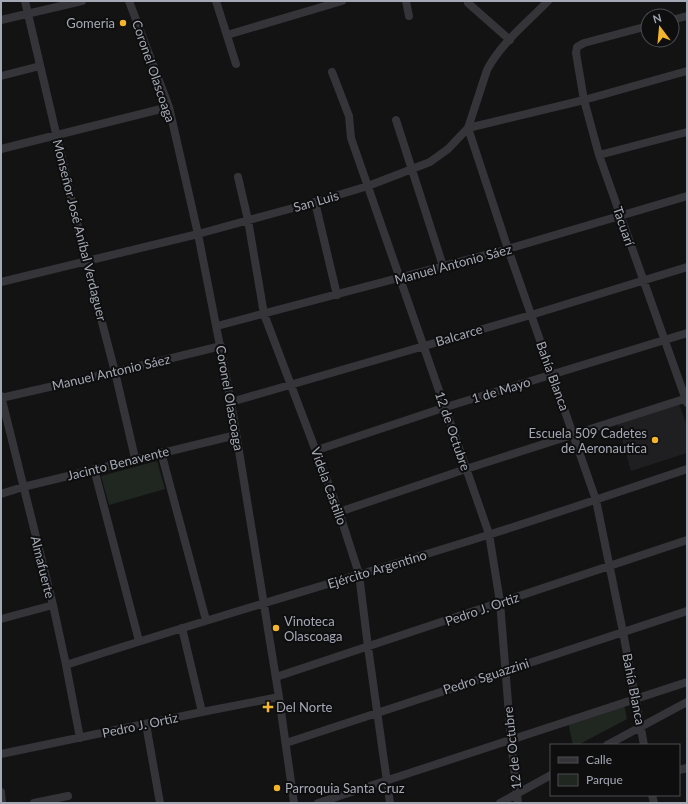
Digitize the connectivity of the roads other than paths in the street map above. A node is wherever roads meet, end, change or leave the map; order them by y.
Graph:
1 (25, 1) edge
2 (82, 1) edge
3 (129, 1) edge
4 (216, 1) edge
5 (342, 1) edge
6 (406, 1) edge
7 (548, 1) edge
8 (468, 3) dead end
9 (28, 14) junction
10 (409, 16) dead end
11 (1, 20) edge
12 (640, 28) edge
13 (227, 36) junction
14 (510, 40) junction
15 (236, 64) dead end
16 (40, 66) junction
17 (687, 71) edge
18 (332, 72) dead end
19 (1, 76) edge
20 (584, 100) junction
21 (169, 107) junction
22 (396, 120) dead end
23 (468, 128) junction
24 (687, 132) edge
25 (57, 135) junction
26 (1, 149) edge
27 (599, 155) junction
28 (412, 170) junction
29 (238, 177) dead end
30 (368, 186) junction
31 (687, 196) edge
32 (315, 202) junction
33 (621, 216) junction
34 (248, 220) junction
35 (198, 234) junction
36 (508, 249) junction
37 (86, 261) junction
38 (443, 266) junction
39 (687, 267) edge
40 (400, 278) junction
41 (643, 281) junction
42 (1, 282) edge
43 (337, 295) junction
44 (264, 314) junction
45 (531, 315) junction
46 (217, 326) junction
47 (687, 333) edge
48 (664, 340) junction
49 (221, 346) junction
50 (423, 346) junction
51 (115, 372) junction
52 (552, 374) junction
53 (292, 385) junction
54 (1, 397) edge
55 (686, 399) edge
56 (231, 402) junction
57 (446, 407) junction
58 (3, 412) edge
59 (574, 434) junction
60 (236, 435) junction
61 (317, 450) junction
62 (162, 452) junction
63 (135, 458) junction
64 (687, 468) edge
65 (94, 469) junction
66 (466, 469) junction
67 (23, 487) junction
68 (1, 494) edge
69 (596, 500) junction
70 (339, 512) junction
71 (489, 534) junction
72 (687, 540) edge
73 (610, 566) junction
74 (359, 574) junction
75 (500, 602) junction
76 (264, 603) junction
77 (53, 605) junction
78 (687, 611) edge
79 (1, 619) edge
80 (206, 620) junction
81 (182, 628) junction
82 (623, 632) junction
83 (139, 641) junction
84 (368, 647) junction
85 (66, 665) junction
86 (505, 670) junction
87 (276, 678) junction
88 (687, 682) edge
89 (279, 697) junction
90 (636, 699) junction
91 (687, 702) edge
92 (202, 712) junction
93 (378, 712) junction
94 (146, 724) junction
95 (641, 726) junction
96 (80, 738) junction
97 (511, 740) junction
98 (286, 742) junction
99 (609, 744) edge
100 (644, 744) edge
101 (1, 754) edge
102 (550, 776) edge
103 (387, 780) junction
104 (1, 792) edge
105 (517, 794) junction
106 (68, 796) dead end
107 (2, 803) edge
108 (34, 803) edge
109 (160, 803) edge
110 (294, 803) edge
111 (318, 803) edge
112 (390, 803) edge
113 (500, 803) edge
114 (518, 803) edge

1 - 9 street, Monseñor José Aníbal Verdaguer
2 - 9 street
3 - 21 street, Coronel Olascoaga
4 - 13 street
5 - 13 street
6 - 10 street
7 - 14 street, San Luis
8 - 14 street
9 - 11 street
9 - 16 street, Monseñor José Aníbal Verdaguer
12 - 20 street, Tacuarí
13 - 15 street
14 - 23 street, San Luis
16 - 19 street
16 - 25 street, Monseñor José Aníbal Verdaguer
17 - 20 street
18 - 30 street, 12 de Octubre
20 - 23 street
20 - 27 street, Tacuarí
21 - 25 street
21 - 35 street, Coronel Olascoaga
22 - 28 street
23 - 28 street, San Luis
23 - 36 street, Bahía Blanca
24 - 27 street
25 - 26 street
25 - 37 street, Monseñor José Aníbal Verdaguer
27 - 33 street, Tacuarí
28 - 30 street, San Luis
28 - 38 street
29 - 34 street, Videla Castillo
30 - 32 street, San Luis
30 - 40 street, 12 de Octubre
31 - 33 street, Manuel Antonio Sáez
32 - 34 street, San Luis
32 - 43 street
33 - 36 street, Manuel Antonio Sáez
33 - 41 street, Tacuarí
34 - 35 street, San Luis
34 - 44 street, Videla Castillo
35 - 37 street, San Luis
35 - 46 street, Coronel Olascoaga
36 - 38 street, Manuel Antonio Sáez
36 - 45 street, Bahía Blanca
37 - 42 street, San Luis
37 - 51 street, Monseñor José Aníbal Verdaguer
38 - 40 street, Manuel Antonio Sáez
39 - 41 street, Balcarce
40 - 43 street, Manuel Antonio Sáez
40 - 50 street, 12 de Octubre
41 - 45 street, Balcarce
41 - 48 street, Tacuarí
43 - 44 street, Manuel Antonio Sáez
44 - 46 street, Manuel Antonio Sáez
44 - 53 street, Videla Castillo
45 - 50 street, Balcarce
45 - 52 street, Bahía Blanca
46 - 49 street, Coronel Olascoaga
47 - 48 street, 1 de Mayo
48 - 52 street, 1 de Mayo
48 - 55 street, Tacuarí
49 - 51 street, Manuel Antonio Sáez
49 - 56 street, Coronel Olascoaga
50 - 53 street, Balcarce
50 - 57 street, 12 de Octubre
51 - 54 street, Manuel Antonio Sáez
51 - 63 street, Monseñor José Aníbal Verdaguer
52 - 57 street, 1 de Mayo
52 - 59 street, Bahía Blanca
53 - 56 street, Balcarce
53 - 61 street, Videla Castillo
54 - 58 street, Almafuerte
55 - 59 street
56 - 60 street, Coronel Olascoaga
57 - 61 street, 1 de Mayo
57 - 66 street, 12 de Octubre
58 - 67 street, Almafuerte
59 - 66 street
59 - 69 street, Bahía Blanca
60 - 62 street, Jacinto Benavente
60 - 76 street, Coronel Olascoaga
61 - 70 street, Videla Castillo
62 - 63 street, Jacinto Benavente
62 - 80 street
63 - 65 street, Jacinto Benavente
64 - 69 street, Ejército Argentino
65 - 67 street, Jacinto Benavente
65 - 83 street
66 - 70 street
66 - 71 street, 12 de Octubre
67 - 68 street, Jacinto Benavente
67 - 77 street, Almafuerte
69 - 71 street, Ejército Argentino
69 - 73 street, Bahía Blanca
70 - 74 street, Videla Castillo
71 - 74 street, Ejército Argentino
71 - 75 street, 12 de Octubre
72 - 73 street, Pedro J. Ortiz
73 - 75 street, Pedro J. Ortiz
73 - 82 street, Bahía Blanca
74 - 76 street, Ejército Argentino
74 - 84 street, Videla Castillo
75 - 84 street, Pedro J. Ortiz
75 - 86 street, 12 de Octubre
76 - 80 street, Ejército Argentino
76 - 87 street, Coronel Olascoaga
77 - 79 street
77 - 85 street, Almafuerte
78 - 82 street, Pedro Sguazzini
80 - 81 street, Ejército Argentino
81 - 83 street, Ejército Argentino
81 - 92 street
82 - 86 street, Pedro Sguazzini
82 - 90 street, Bahía Blanca
83 - 85 street, Ejército Argentino
84 - 87 street, Pedro J. Ortiz
84 - 93 street, Videla Castillo
85 - 96 street, Almafuerte
86 - 93 street, Pedro Sguazzini
86 - 97 street, 12 de Octubre
87 - 89 street, Coronel Olascoaga
88 - 90 street
89 - 92 street, Pedro J. Ortiz
89 - 98 street, Coronel Olascoaga
90 - 95 street, Bahía Blanca
90 - 97 street
91 - 95 street
92 - 94 street, Pedro J. Ortiz
93 - 98 street, Pedro Sguazzini
93 - 103 street, Videla Castillo
94 - 96 street, Pedro J. Ortiz
94 - 109 street
95 - 99 street
95 - 100 street, Bahía Blanca
96 - 101 street, Pedro J. Ortiz
97 - 103 street
97 - 105 street, 12 de Octubre
98 - 110 street, Coronel Olascoaga
102 - 105 street
103 - 111 street
103 - 112 street, Videla Castillo
104 - 107 street
105 - 113 street
105 - 114 street, 12 de Octubre
106 - 108 street

